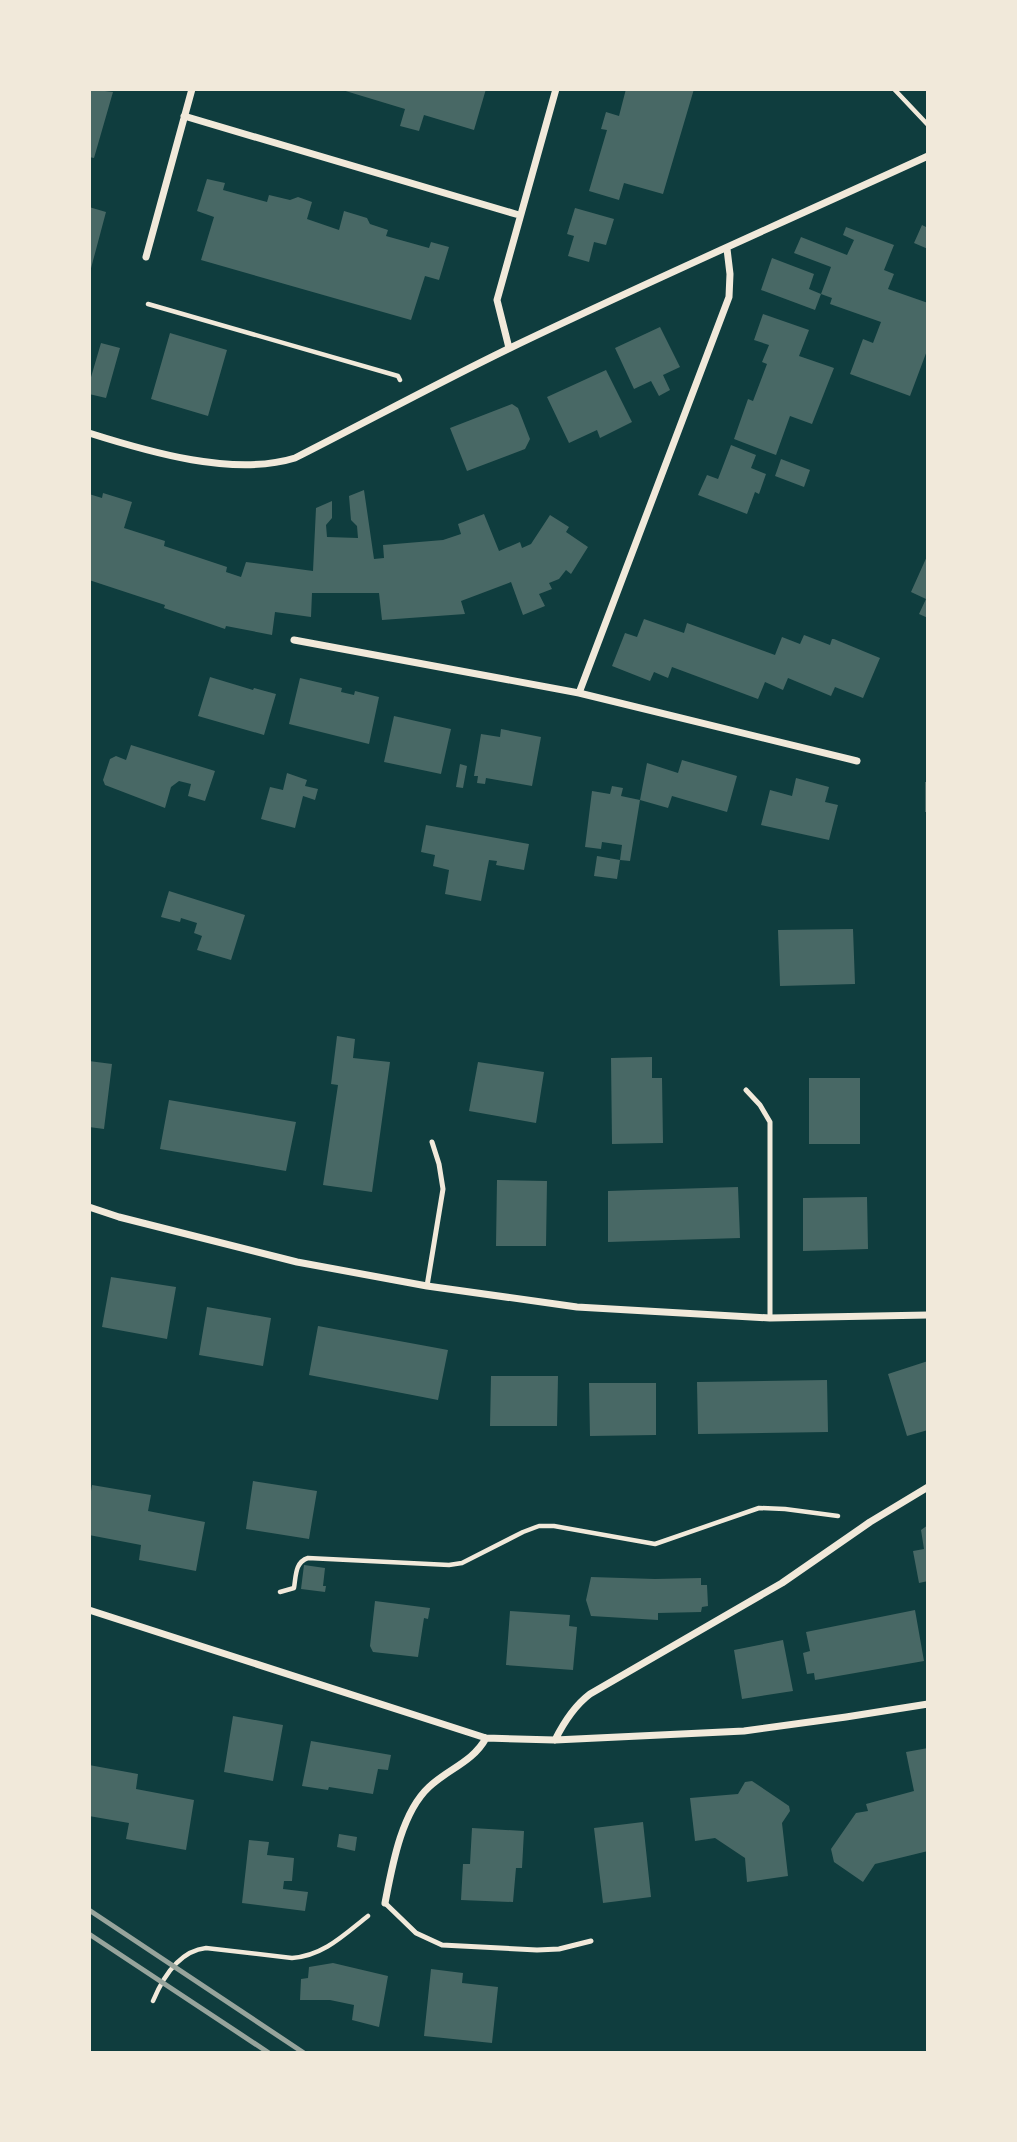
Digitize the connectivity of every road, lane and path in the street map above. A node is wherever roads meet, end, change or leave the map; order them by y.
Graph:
1 (192, 89) edge
2 (556, 89) edge
3 (894, 89) edge
4 (184, 117) junction
5 (928, 125) edge
6 (928, 156) edge
7 (519, 215) junction
8 (727, 248) junction
9 (146, 257) dead end
10 (148, 304) dead end
11 (509, 348) junction
12 (409, 400) junction
13 (89, 433) edge
14 (294, 639) dead end
15 (579, 692) junction
16 (857, 761) dead end
17 (746, 1090) dead end
18 (432, 1142) dead end
19 (89, 1207) edge
20 (427, 1286) junction
21 (928, 1315) edge
22 (770, 1318) junction
23 (928, 1487) edge
24 (858, 1530) junction
25 (280, 1592) dead end
26 (89, 1610) edge
27 (928, 1704) edge
28 (486, 1738) junction
29 (555, 1740) junction
30 (385, 1903) junction
31 (592, 1941) dead end
32 (153, 2001) dead end

1 - 4 street
2 - 7 street
3 - 5 path
4 - 7 street
4 - 9 street
6 - 8 street
7 - 11 street
8 - 11 street
8 - 15 street
10 - 12 path
11 - 12 street
12 - 13 street
14 - 15 street
15 - 16 street
17 - 22 lane
18 - 20 lane
19 - 20 street
20 - 22 street
21 - 22 street
23 - 24 street
24 - 25 path
24 - 29 street
26 - 28 street
27 - 29 street
28 - 29 street
28 - 30 street
30 - 31 lane
30 - 32 path

